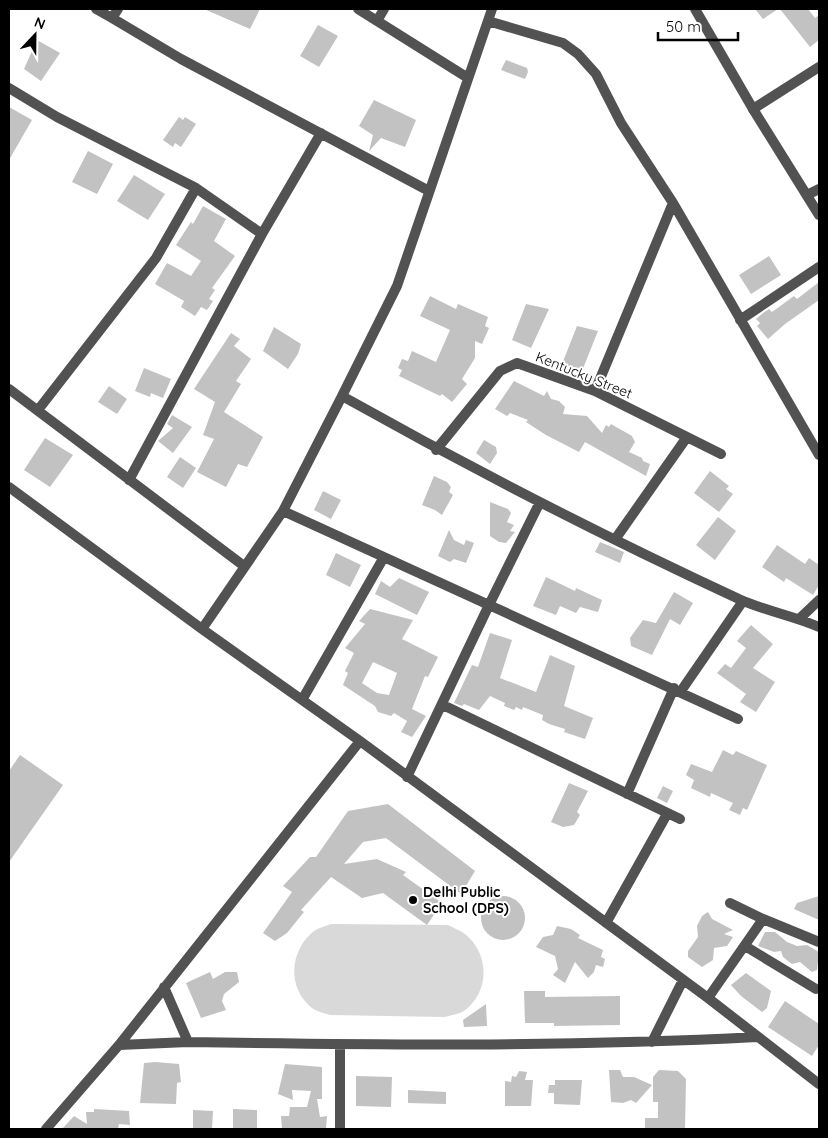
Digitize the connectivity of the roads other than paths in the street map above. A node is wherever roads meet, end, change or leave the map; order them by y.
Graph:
1 (96, 9) edge
2 (118, 9) edge
3 (358, 9) edge
4 (384, 9) edge
5 (492, 9) edge
6 (695, 9) edge
7 (112, 18) junction
8 (377, 21) junction
9 (488, 21) junction
10 (819, 68) edge
11 (468, 78) junction
12 (9, 88) edge
13 (753, 109) junction
14 (321, 133) junction
15 (196, 188) junction
16 (819, 189) edge
17 (429, 191) junction
18 (807, 195) junction
19 (673, 203) junction
20 (819, 215) edge
21 (262, 234) junction
22 (819, 267) edge
23 (740, 320) junction
24 (9, 389) edge
25 (595, 391) junction
26 (342, 396) junction
27 (38, 410) junction
28 (687, 436) junction
29 (436, 450) junction
30 (721, 454) dead end
31 (819, 454) edge
32 (129, 480) junction
33 (9, 487) edge
34 (540, 504) junction
35 (283, 511) junction
36 (616, 538) junction
37 (384, 557) junction
38 (244, 566) junction
39 (819, 600) edge
40 (742, 601) junction
41 (489, 605) junction
42 (799, 619) junction
43 (819, 627) edge
44 (202, 629) junction
45 (678, 690) junction
46 (302, 700) junction
47 (443, 705) junction
48 (738, 719) dead end
49 (360, 741) junction
50 (406, 777) junction
51 (627, 794) junction
52 (667, 814) junction
53 (680, 819) dead end
54 (730, 903) dead end
55 (763, 919) junction
56 (606, 923) junction
57 (819, 942) edge
58 (745, 946) junction
59 (683, 980) junction
60 (164, 987) junction
61 (818, 987) edge
62 (708, 998) junction
63 (757, 1037) junction
64 (188, 1042) junction
65 (652, 1042) junction
66 (119, 1045) junction
67 (340, 1045) junction
68 (819, 1084) edge
69 (46, 1129) edge
70 (340, 1129) edge

1 - 7 street
2 - 7 street
3 - 8 street
4 - 8 street
5 - 9 street
6 - 13 street
7 - 14 street
8 - 11 street
9 - 11 street
9 - 19 street
10 - 13 street
11 - 17 street
12 - 15 street
13 - 18 street
14 - 17 street
14 - 21 street
15 - 21 street
15 - 27 street
16 - 18 street
17 - 26 street
18 - 20 street
19 - 23 street
19 - 25 street
21 - 32 street
22 - 23 street
23 - 31 street
24 - 27 street
25 - 28 street, Kentucky Street
25 - 29 street, Kentucky Street
26 - 29 street
26 - 35 street
27 - 32 street
28 - 30 street, Kentucky Street
28 - 36 street
29 - 34 street
32 - 38 street
33 - 44 street
34 - 36 street
34 - 41 street
35 - 37 street
35 - 38 street
36 - 40 street
37 - 41 street
37 - 46 street
38 - 44 street
39 - 42 street
40 - 42 street
40 - 45 street
41 - 45 street
41 - 47 street
42 - 43 street
44 - 46 street
45 - 48 street
45 - 51 street
46 - 49 street
47 - 50 street
47 - 51 street
49 - 50 street
49 - 60 street
50 - 56 street
51 - 52 street
52 - 53 street
52 - 56 street
54 - 55 street
55 - 57 street
55 - 58 street
56 - 59 street
58 - 61 street
58 - 62 street
59 - 62 street
59 - 65 street
60 - 64 street
60 - 66 street
62 - 63 street
63 - 65 street
63 - 68 street
64 - 66 street
64 - 67 street
65 - 67 street
66 - 69 street
67 - 70 street

